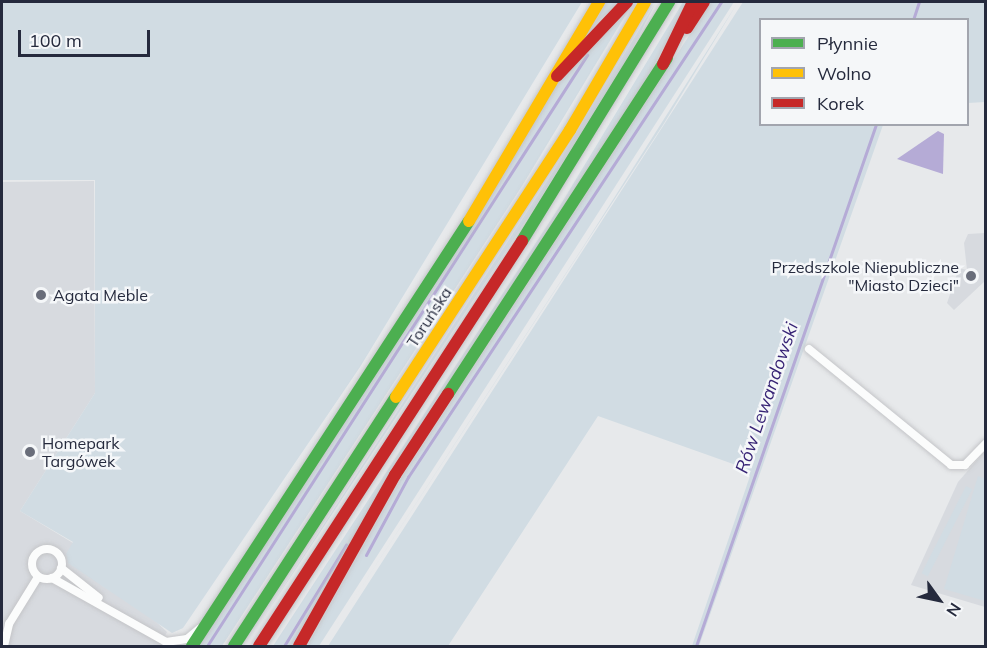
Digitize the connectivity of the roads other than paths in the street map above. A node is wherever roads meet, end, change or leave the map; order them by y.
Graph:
1 (599, 2) edge
2 (627, 2) edge
3 (645, 2) edge
4 (669, 2) edge
5 (693, 2) edge
6 (704, 2) edge
7 (663, 64) junction
8 (557, 76) junction
9 (809, 349) dead end
10 (986, 443) edge
11 (61, 568) junction
12 (38, 577) junction
13 (52, 579) junction
14 (104, 603) junction
15 (211, 617) junction
16 (166, 644) edge
17 (4, 646) edge
18 (192, 646) edge
19 (234, 646) edge
20 (259, 646) edge
21 (299, 646) edge

1 - 8 main road, Toruńska
2 - 8 main road
3 - 19 main road, Toruńska
4 - 20 main road
5 - 7 main road
6 - 7 main road
7 - 21 main road
8 - 15 main road, Toruńska
9 - 10 street
11 - 12 street
11 - 13 street
11 - 14 street
12 - 13 street
12 - 17 street
13 - 14 street
14 - 16 street
15 - 16 street
15 - 18 main road, Toruńska

